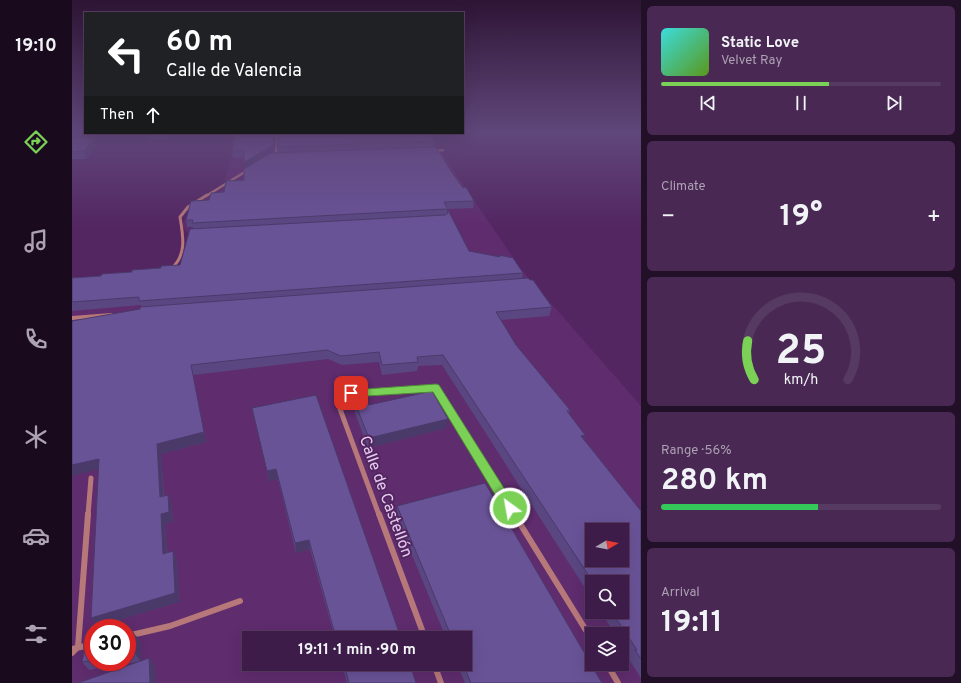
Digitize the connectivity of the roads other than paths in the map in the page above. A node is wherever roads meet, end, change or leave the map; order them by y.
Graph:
1 (251, 169) edge
2 (190, 233) edge
3 (182, 234) junction
4 (165, 270) edge
5 (119, 314) edge
6 (72, 318) edge
7 (91, 478) dead end
8 (240, 601) dead end
9 (585, 629) edge
10 (422, 631) edge
11 (136, 634) edge
12 (75, 648) edge
13 (72, 653) edge
14 (437, 671) edge
15 (610, 671) edge
16 (441, 683) edge
17 (618, 683) edge

1 - 3 street
2 - 3 street
3 - 4 street
5 - 6 street
7 - 12 street
8 - 11 street
9 - 10 street, Calle de Castellón
12 - 13 street
14 - 16 street
15 - 17 street

